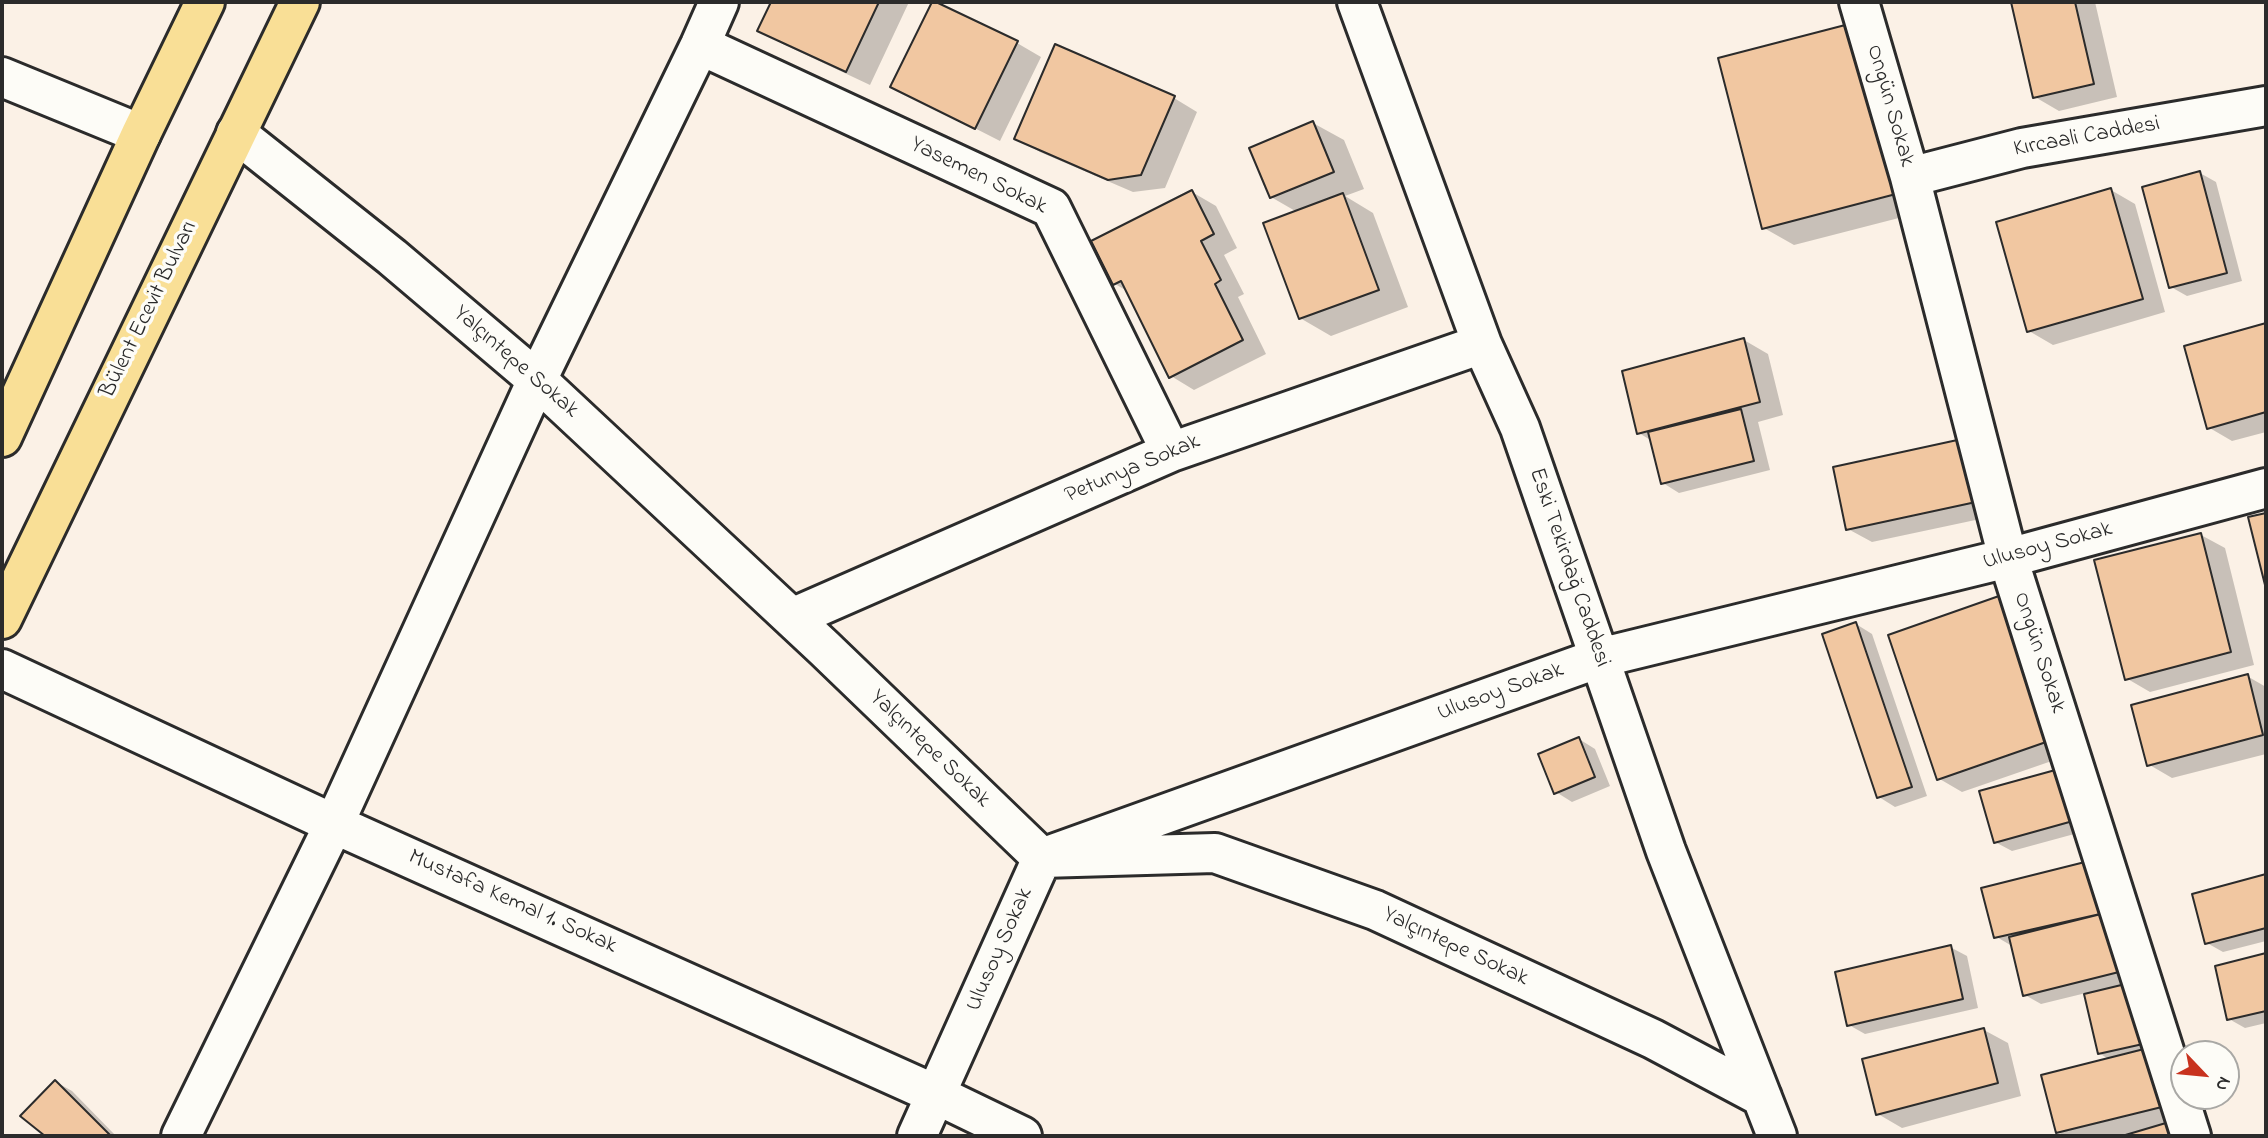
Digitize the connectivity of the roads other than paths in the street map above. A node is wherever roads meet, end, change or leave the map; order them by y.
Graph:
1 (205, 2) edge
2 (300, 2) edge
3 (719, 2) edge
4 (1357, 2) edge
5 (1859, 2) edge
6 (700, 45) junction
7 (2, 77) edge
8 (2266, 106) edge
9 (236, 133) junction
10 (141, 134) junction
11 (1910, 177) junction
12 (1482, 344) junction
13 (537, 380) junction
14 (2, 437) edge
15 (1171, 452) junction
16 (2266, 488) edge
17 (2008, 558) junction
18 (792, 618) junction
19 (2, 619) edge
20 (1599, 658) junction
21 (2, 669) edge
22 (334, 824) junction
23 (1042, 858) junction
24 (937, 1095) junction
25 (1762, 1097) junction
26 (184, 1135) edge
27 (917, 1136) edge
28 (1021, 1136) edge
29 (1777, 1136) edge
30 (2191, 1136) edge

1 - 10 main road
2 - 9 main road, Bülent Ecevit Bulvarı
3 - 6 street
4 - 12 street, Eski Tekirdağ Caddesi
5 - 11 street, Ongün Sokak
6 - 13 street
6 - 15 street, Yasemen Sokak
7 - 10 street
8 - 11 street, Kırcaali Caddesi
9 - 13 street, Yalçıntepe Sokak
9 - 19 main road, Bülent Ecevit Bulvarı
10 - 14 main road
11 - 17 street, Ongün Sokak
12 - 15 street, Petunya Sokak
12 - 20 street, Eski Tekirdağ Caddesi
13 - 18 street, Yalçıntepe Sokak
13 - 22 street
15 - 18 street, Petunya Sokak
16 - 17 street, Ulusoy Sokak
17 - 20 street, Ulusoy Sokak
17 - 30 street, Ongün Sokak
18 - 23 street, Yalçıntepe Sokak
20 - 23 street, Ulusoy Sokak
20 - 25 street, Eski Tekirdağ Caddesi
21 - 22 street, Mustafa Kemal 1. Sokak
22 - 24 street, Mustafa Kemal 1. Sokak
22 - 26 street
23 - 24 street, Ulusoy Sokak
23 - 25 street, Yalçıntepe Sokak
24 - 27 street, Ulusoy Sokak
24 - 28 street, Mustafa Kemal 1. Sokak
25 - 29 street, Eski Tekirdağ Caddesi

